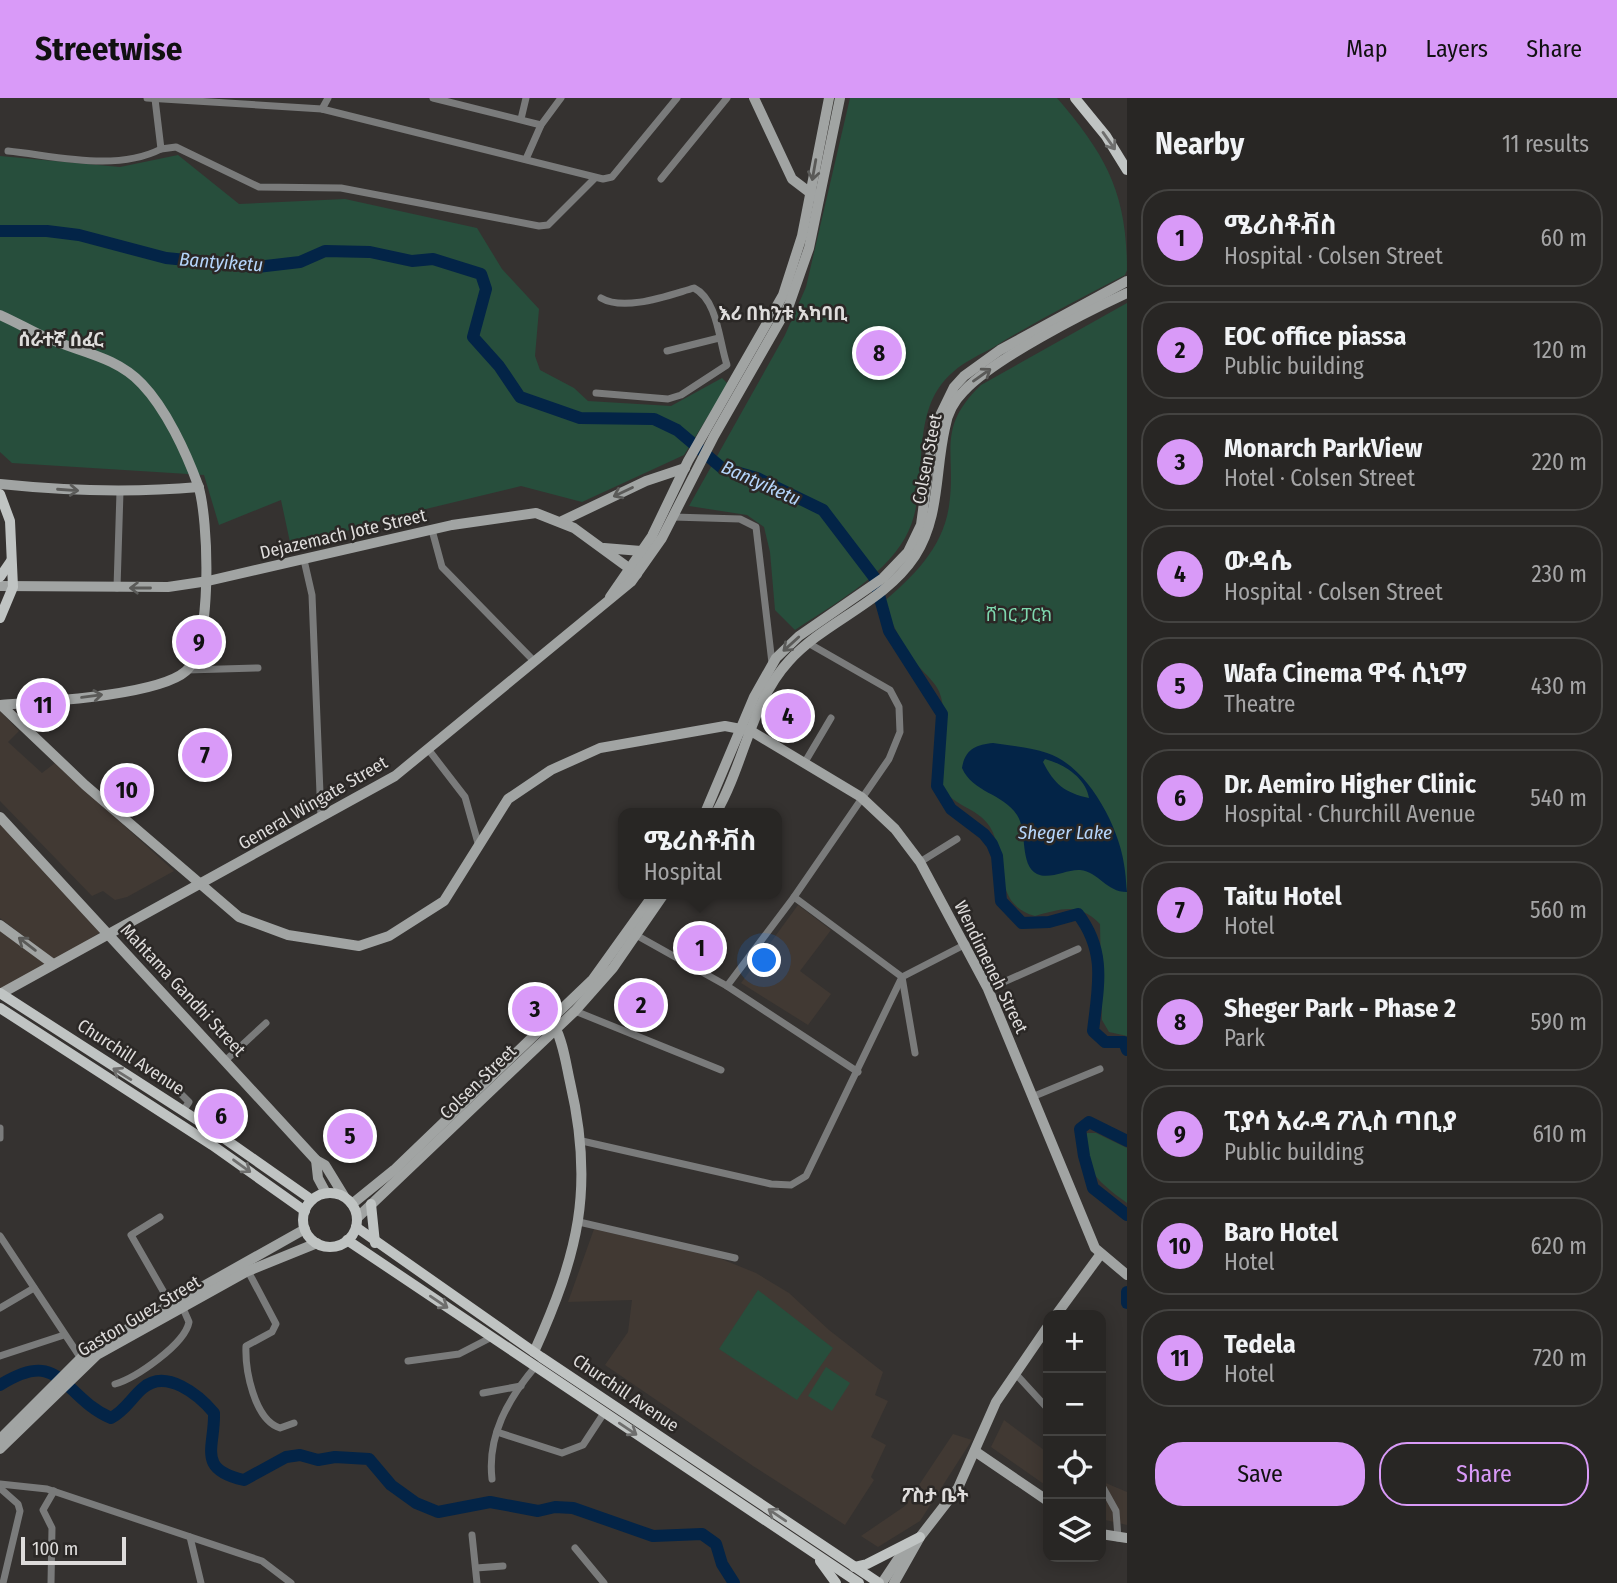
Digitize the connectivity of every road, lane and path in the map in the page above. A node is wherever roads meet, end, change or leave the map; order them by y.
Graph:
1 (146, 98) edge
2 (328, 98) edge
3 (433, 98) edge
4 (526, 98) edge
5 (561, 98) edge
6 (677, 98) edge
7 (727, 98) edge
8 (754, 98) edge
9 (829, 98) edge
10 (840, 98) edge
11 (1076, 98) edge
12 (155, 99) edge
13 (322, 109) junction
14 (521, 119) junction
15 (541, 125) junction
16 (161, 149) junction
17 (8, 151) dead end
18 (526, 159) junction
19 (1127, 170) edge
20 (595, 177) junction
21 (661, 179) dead end
22 (815, 195) junction
23 (1127, 281) edge
24 (1127, 293) edge
25 (601, 298) dead end
26 (0, 315) edge
27 (719, 338) junction
28 (667, 351) dead end
29 (727, 365) junction
30 (735, 378) junction
31 (958, 390) junction
32 (596, 393) dead end
33 (710, 434) junction
34 (686, 465) junction
35 (0, 484) edge
36 (198, 487) junction
37 (120, 492) junction
38 (0, 494) edge
39 (673, 517) junction
40 (562, 521) junction
41 (432, 530) junction
42 (604, 548) junction
43 (641, 551) junction
44 (304, 559) junction
45 (12, 561) junction
46 (627, 568) junction
47 (637, 574) junction
48 (0, 577) edge
49 (208, 581) junction
50 (0, 586) edge
51 (13, 587) junction
52 (117, 588) junction
53 (610, 597) junction
54 (849, 608) junction
55 (0, 618) edge
56 (808, 643) junction
57 (534, 661) junction
58 (772, 663) junction
59 (258, 668) dead end
60 (187, 670) junction
61 (0, 705) edge
62 (831, 718) dead end
63 (747, 729) junction
64 (428, 749) junction
65 (805, 762) junction
66 (862, 797) junction
67 (708, 808) edge
68 (718, 808) edge
69 (0, 817) edge
70 (321, 818) junction
71 (957, 839) dead end
72 (478, 843) junction
73 (920, 862) junction
74 (200, 886) junction
75 (793, 897) junction
76 (651, 899) edge
77 (661, 899) edge
78 (0, 925) edge
79 (109, 934) junction
80 (636, 935) junction
81 (966, 944) junction
82 (1078, 949) dead end
83 (53, 964) junction
84 (610, 966) junction
85 (902, 977) junction
86 (727, 986) junction
87 (988, 989) junction
88 (0, 993) edge
89 (0, 1008) edge
90 (575, 1010) junction
91 (266, 1023) dead end
92 (554, 1025) junction
93 (915, 1053) dead end
94 (227, 1059) junction
95 (1100, 1069) dead end
96 (721, 1070) dead end
97 (858, 1072) junction
98 (180, 1093) dead end
99 (1032, 1097) junction
100 (183, 1111) junction
101 (0, 1128) edge
102 (0, 1139) edge
103 (582, 1141) junction
104 (316, 1160) junction
105 (326, 1193) junction
106 (312, 1200) junction
107 (348, 1200) junction
108 (371, 1205) junction
109 (305, 1211) junction
110 (160, 1217) dead end
111 (579, 1222) junction
112 (356, 1223) junction
113 (305, 1228) junction
114 (0, 1237) edge
115 (347, 1240) junction
116 (317, 1243) junction
117 (375, 1243) junction
118 (1100, 1255) junction
119 (735, 1258) dead end
120 (248, 1271) junction
121 (1126, 1274) edge
122 (34, 1288) junction
123 (182, 1306) junction
124 (0, 1308) edge
125 (168, 1308) junction
126 (1060, 1310) edge
127 (1043, 1333) edge
128 (64, 1335) junction
129 (492, 1337) junction
130 (534, 1352) junction
131 (0, 1356) edge
132 (80, 1357) junction
133 (408, 1361) dead end
134 (535, 1367) junction
135 (1015, 1373) junction
136 (69, 1374) junction
137 (115, 1384) dead end
138 (59, 1385) junction
139 (521, 1386) junction
140 (483, 1393) dead end
141 (1043, 1404) edge
142 (604, 1413) junction
143 (294, 1423) dead end
144 (498, 1432) junction
145 (0, 1439) edge
146 (0, 1449) edge
147 (976, 1452) junction
148 (492, 1479) dead end
149 (0, 1486) edge
150 (54, 1491) junction
151 (1106, 1493) edge
152 (1045, 1499) edge
153 (472, 1535) dead end
154 (190, 1537) junction
155 (920, 1537) junction
156 (1123, 1538) edge
157 (913, 1547) junction
158 (575, 1548) dead end
159 (814, 1553) junction
160 (503, 1566) dead end
161 (854, 1567) junction
162 (476, 1568) junction
163 (4, 1583) edge
164 (51, 1583) edge
165 (201, 1583) edge
166 (291, 1583) edge
167 (477, 1583) edge
168 (604, 1583) edge
169 (836, 1583) edge
170 (859, 1583) edge
171 (880, 1583) edge
172 (894, 1583) edge

1 - 12 street
2 - 13 street
3 - 14 street
4 - 14 street
5 - 15 street
6 - 20 street
7 - 21 street
8 - 22 main road
9 -> 22 main road, General Wingate Street
10 - 22 main road, General Wingate Street
11 -> 19 main road
12 - 13 street
12 - 16 street
13 - 18 street
14 - 15 street
15 - 18 street
16 - 17 street
16 - 20 street
18 - 20 street
22 - 30 main road, General Wingate Street
22 - 33 main road, General Wingate Street
23 - 31 main road
31 -> 24 main road, Colsen Steet
25 - 27 street
26 - 36 main road
27 - 28 street
27 - 29 street
29 - 30 street
29 - 32 street
30 - 33 main road, General Wingate Street
31 - 54 main road, Colsen Steet
33 - 34 main road, General Wingate Street
33 - 39 main road, General Wingate Street
34 -> 40 main road
34 - 43 main road, General Wingate Street
35 -> 37 main road
36 - 37 main road
36 - 49 main road
37 - 52 street
38 - 45 main road
39 - 47 main road, General Wingate Street
39 - 58 street
40 - 41 main road, Dejazemach Jote Street
40 - 42 main road, Dejazemach Jote Street
41 - 44 main road, Dejazemach Jote Street
41 - 57 street
42 - 43 main road
42 - 46 main road, Dejazemach Jote Street
43 - 46 main road, General Wingate Street
44 - 49 main road, Dejazemach Jote Street
44 - 70 street
45 - 48 main road
45 - 51 main road
46 - 47 main road, Dejazemach Jote Street
46 - 53 main road, General Wingate Street
47 - 53 main road, General Wingate Street
49 -> 52 main road, Dejazemach Jote Street
49 - 60 main road
50 - 51 main road, Dejazemach Jote Street
51 - 52 main road, Dejazemach Jote Street
51 - 55 main road
53 - 57 main road, General Wingate Street
54 - 56 main road
54 -> 58 main road
56 - 63 main road
56 - 66 street
57 - 64 main road, General Wingate Street
58 - 63 main road
59 - 60 street
61 -> 60 main road
61 - 74 main road
62 - 65 street
63 - 65 main road, Wendimeneh Street
63 - 67 main road
63 - 68 main road
63 - 72 main road
64 - 70 main road, General Wingate Street
64 - 72 street
65 - 66 main road, Wendimeneh Street
66 - 73 main road, Wendimeneh Street
66 - 75 street
69 - 79 main road, Mahtama Gandhi Street
70 - 74 main road, General Wingate Street
71 - 73 street
72 - 74 main road
73 - 81 main road, Wendimeneh Street
74 - 79 main road, General Wingate Street
75 - 85 street
75 - 86 street
76 - 84 main road
77 - 80 main road, Colsen Street
83 -> 78 main road
79 - 83 main road, General Wingate Street
79 - 94 main road, Mahtama Gandhi Street
80 - 84 main road, Colsen Street
80 - 86 street
81 - 85 street
81 - 87 main road, Wendimeneh Street
82 - 87 street
83 - 88 main road, General Wingate Street
84 - 90 main road, Colsen Street
84 - 92 main road
85 - 93 street
85 - 97 street
86 - 97 street
87 - 99 main road, Wendimeneh Street
100 -> 88 main road, Churchill Avenue
89 -> 109 main road, Churchill Avenue
90 - 92 main road, Colsen Street
90 - 96 street
91 - 94 street
92 - 103 main road
92 - 107 main road
92 - 108 main road, Colsen Street
94 - 104 main road, Mahtama Gandhi Street
95 - 99 street
97 - 103 street
98 - 100 street
99 - 118 main road, Wendimeneh Street
100 - 106 main road, Churchill Avenue
101 - 102 street
103 - 111 main road
104 - 105 main road, Mahtama Gandhi Street
104 - 107 main road
105 - 106 main road
105 - 107 main road
106 - 109 main road
107 - 112 main road
108 - 112 main road, Colsen Street
108 - 117 main road
109 - 113 main road
110 - 125 street
111 - 119 street
111 - 130 main road
112 - 115 main road
112 - 117 main road, Churchill Avenue
113 - 116 main road
113 - 125 main road, Gaston Guez Street
114 - 122 street
115 - 116 main road
115 -> 129 main road, Churchill Avenue
116 - 120 main road, Gaston Guez Street
117 - 130 main road, Churchill Avenue
118 - 121 main road, Wendimeneh Street
118 - 126 main road
120 - 123 main road, Gaston Guez Street
120 - 143 street
122 - 124 street
122 - 128 street
123 - 125 main road, Gaston Guez Street
123 - 137 street
125 - 132 main road, Gaston Guez Street
125 - 136 main road, Gaston Guez Street
127 - 135 main road
128 - 131 street
128 - 132 street
129 - 133 street
129 - 134 main road, Churchill Avenue
161 -> 130 main road, Churchill Avenue
132 - 136 main road, Gaston Guez Street
134 - 139 street
134 - 142 main road, Churchill Avenue
135 - 141 street
135 - 147 main road
136 - 138 main road, Gaston Guez Street
138 - 145 main road, Gaston Guez Street
138 - 146 main road, Gaston Guez Street
139 - 140 street
139 - 144 street
142 - 144 street
142 -> 159 main road, Churchill Avenue
144 - 148 street
147 - 152 main road
147 - 155 main road
149 - 150 street
149 - 163 street
150 - 154 street
150 - 164 street
151 - 156 street
153 - 162 street
154 - 165 street
154 - 166 street
155 - 157 main road
155 - 161 main road
157 - 171 main road
157 - 172 main road
158 - 168 street
159 - 169 main road
159 - 170 main road, Churchill Avenue
160 - 162 street
161 - 171 main road, Churchill Avenue
162 - 167 street

